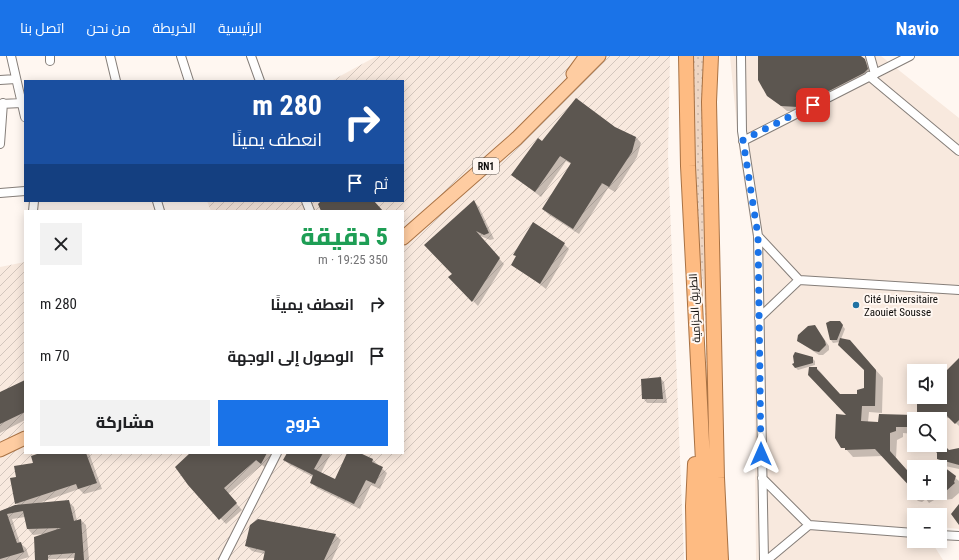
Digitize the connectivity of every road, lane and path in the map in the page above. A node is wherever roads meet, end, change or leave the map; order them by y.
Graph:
1 (11, 56) edge
2 (110, 56) edge
3 (181, 56) edge
4 (251, 56) edge
5 (586, 56) edge
6 (599, 56) edge
7 (686, 56) edge
8 (711, 56) edge
9 (741, 56) edge
10 (870, 56) edge
11 (910, 56) edge
12 (872, 75) junction
13 (16, 79) junction
14 (0, 80) edge
15 (116, 80) edge
16 (189, 80) edge
17 (260, 80) edge
18 (564, 89) junction
19 (22, 103) junction
20 (1, 104) edge
21 (24, 112) edge
22 (743, 140) junction
23 (0, 144) edge
24 (959, 152) edge
25 (24, 191) edge
26 (0, 193) edge
27 (758, 236) junction
28 (404, 237) edge
29 (799, 280) junction
30 (959, 290) edge
31 (759, 318) junction
32 (717, 401) junction
33 (699, 402) junction
34 (24, 438) edge
35 (0, 450) edge
36 (276, 454) edge
37 (762, 478) junction
38 (809, 525) junction
39 (907, 532) edge
40 (947, 535) edge
41 (959, 536) edge
42 (223, 560) edge
43 (694, 560) edge
44 (708, 560) edge
45 (721, 560) edge
46 (730, 560) edge
47 (765, 560) edge

1 - 13 street
2 - 15 street
3 - 16 street
4 - 17 street
5 - 18 main road, RN1
6 - 18 main road, RN1
7 - 33 highway, الطريق الحزامية
8 - 32 highway, الطريق الحزامية
9 - 22 street
10 - 12 street
11 - 12 street
12 - 22 street
12 - 24 street
13 - 14 street
13 - 19 street
18 - 28 main road, RN1
19 - 20 street
19 - 21 street
20 - 23 street
22 - 27 street
25 - 26 street
27 - 29 street
27 - 31 street
29 - 30 street
29 - 31 street
31 - 37 street
32 - 45 highway, الطريق الحزامية
32 - 46 highway
33 - 43 highway
33 - 44 highway, الطريق الحزامية
34 - 35 main road
36 - 42 street
37 - 38 street
37 - 47 street
38 - 39 street
38 - 47 street
40 - 41 street

